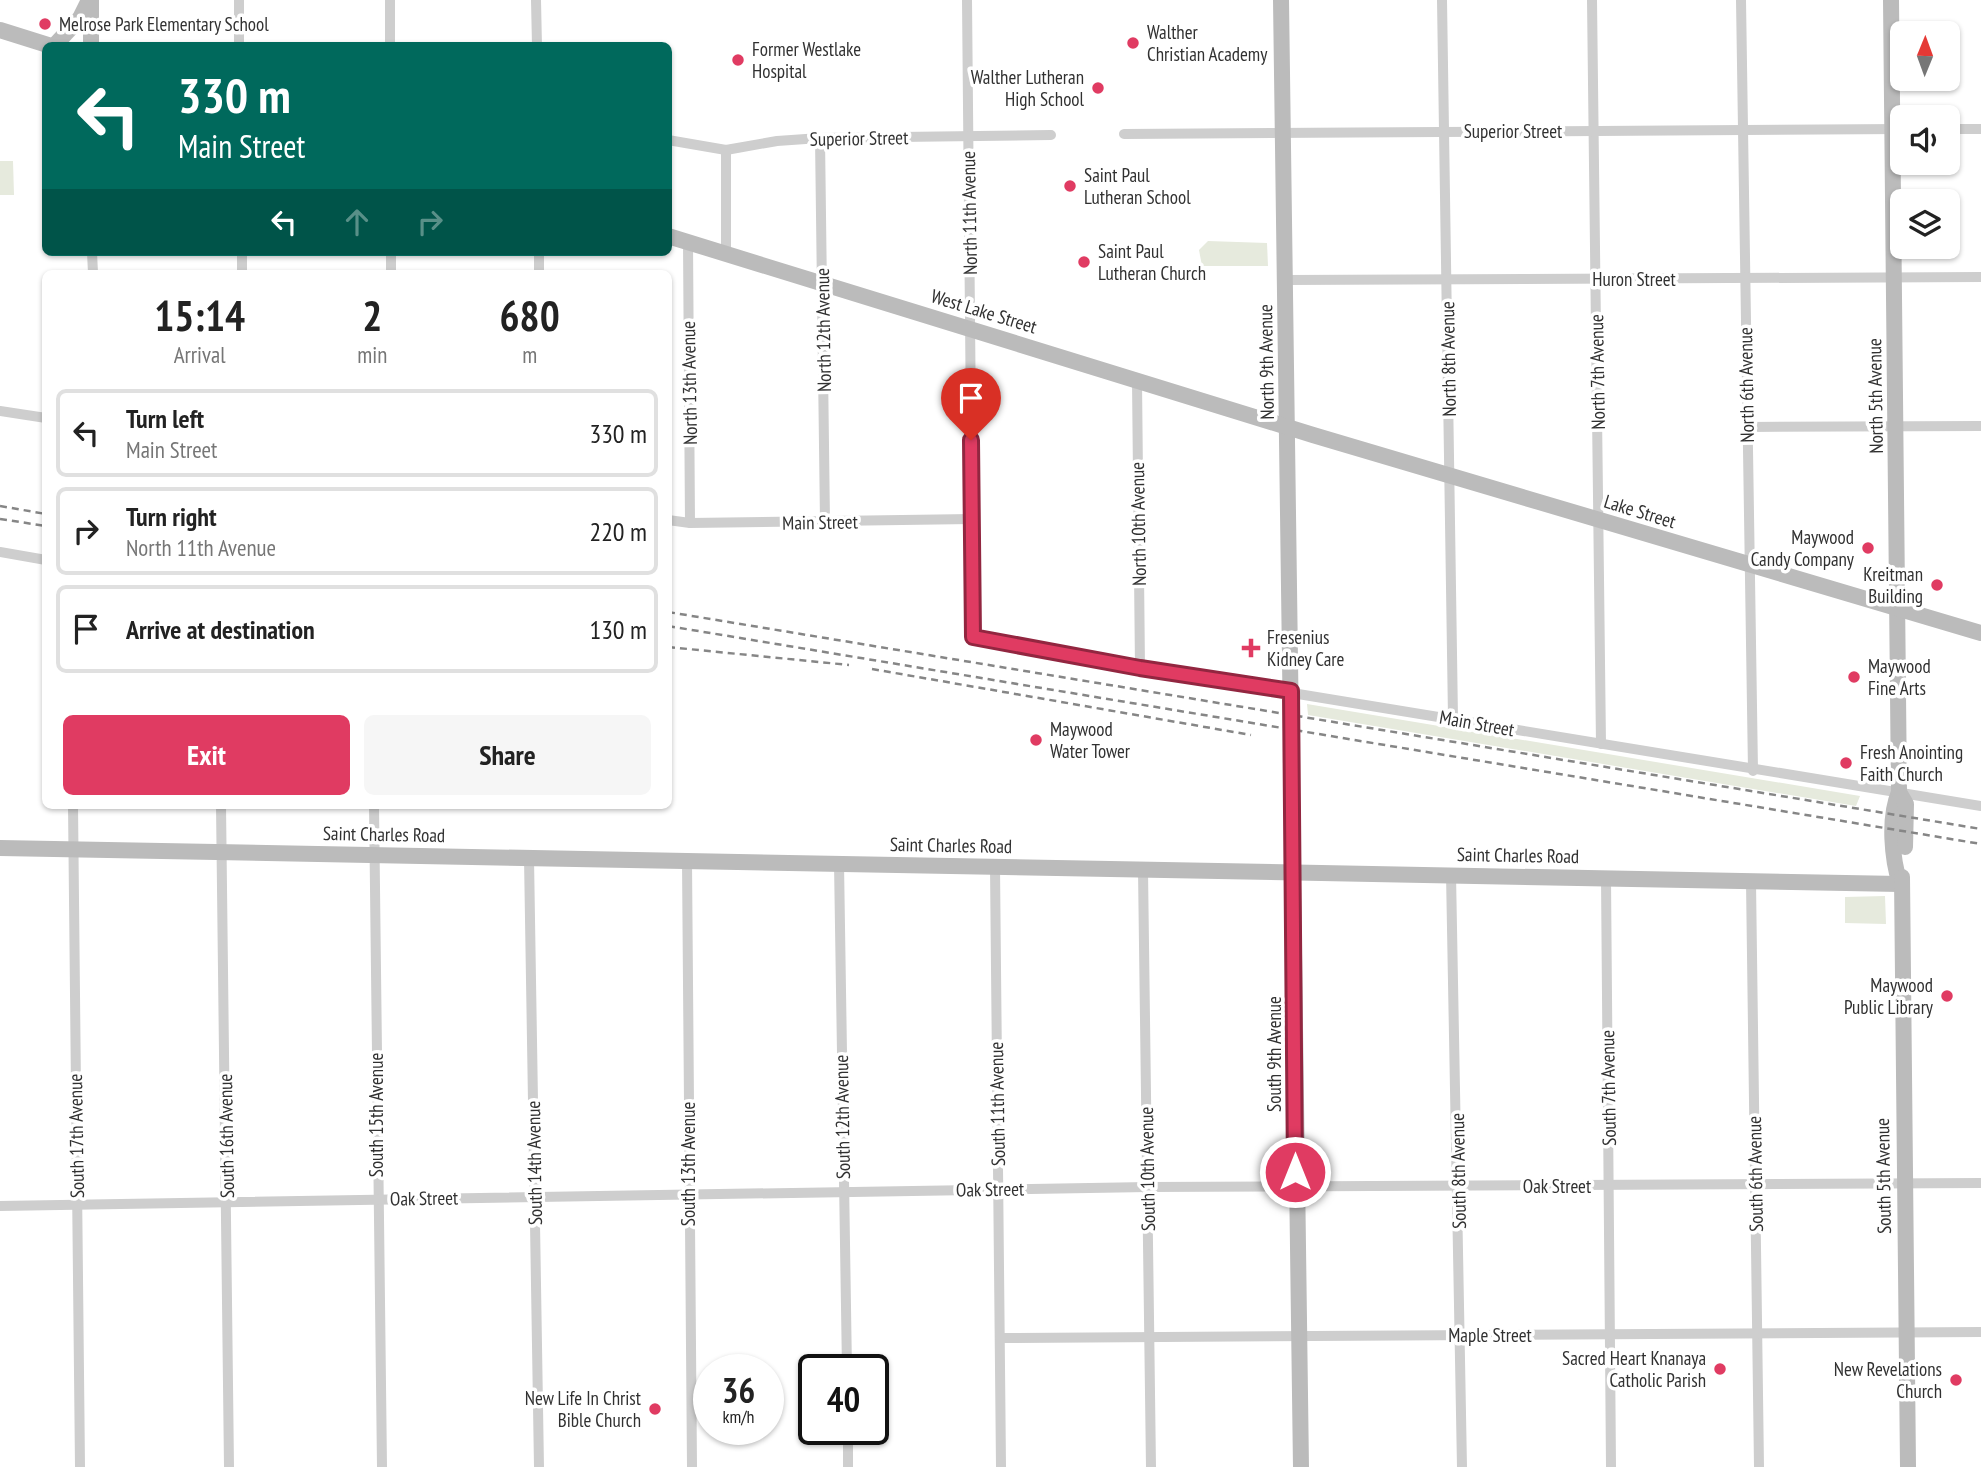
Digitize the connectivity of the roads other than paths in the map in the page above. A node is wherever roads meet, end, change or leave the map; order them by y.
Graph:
1 (90, 0) edge
2 (239, 0) edge
3 (390, 0) edge
4 (536, 0) edge
5 (967, 0) edge
6 (1281, 0) edge
7 (1442, 0) edge
8 (1592, 0) edge
9 (1741, 0) edge
10 (1891, 0) edge
11 (0, 30) edge
12 (56, 42) edge
13 (91, 42) edge
14 (239, 42) edge
15 (390, 42) edge
16 (537, 42) edge
17 (42, 43) edge
18 (1896, 105) edge
19 (1890, 129) edge
20 (1960, 129) edge
21 (1981, 129) edge
22 (1743, 130) junction
23 (1444, 131) junction
24 (1594, 131) junction
25 (1285, 132) junction
26 (1124, 134) dead end
27 (968, 135) junction
28 (1051, 135) dead end
29 (820, 138) junction
30 (672, 141) edge
31 (726, 150) junction
32 (1896, 175) edge
33 (672, 237) edge
34 (688, 242) junction
35 (726, 254) junction
36 (1981, 277) edge
37 (1745, 278) junction
38 (1894, 278) junction
39 (1596, 279) junction
40 (1286, 280) junction
41 (1446, 280) junction
42 (822, 284) junction
43 (970, 330) junction
44 (1137, 380) junction
45 (0, 411) edge
46 (42, 417) edge
47 (1288, 426) junction
48 (1981, 426) edge
49 (1747, 427) junction
50 (1896, 427) junction
51 (1449, 476) junction
52 (972, 519) junction
53 (1599, 520) junction
54 (672, 521) edge
55 (825, 522) junction
56 (690, 523) junction
57 (0, 552) edge
58 (42, 559) edge
59 (1749, 565) junction
60 (1899, 608) junction
61 (1981, 633) edge
62 (973, 637) joint
63 (1140, 668) junction
64 (1291, 691) junction
65 (1453, 719) junction
66 (1291, 724) joint
67 (1601, 744) junction
68 (1753, 771) junction
69 (1899, 792) junction
70 (1981, 806) edge
71 (72, 809) edge
72 (221, 809) edge
73 (374, 809) edge
74 (1900, 824) joint
75 (0, 848) edge
76 (73, 849) junction
77 (222, 852) junction
78 (375, 855) junction
79 (529, 858) junction
80 (687, 861) junction
81 (839, 863) junction
82 (995, 867) junction
83 (1143, 870) junction
84 (1293, 872) junction
85 (1451, 874) junction
86 (1606, 878) junction
87 (1751, 882) junction
88 (1900, 884) junction
89 (1981, 1182) edge
90 (1904, 1183) junction
91 (1755, 1184) junction
92 (1296, 1185) junction
93 (1459, 1185) junction
94 (1609, 1186) junction
95 (1148, 1187) junction
96 (998, 1189) junction
97 (843, 1192) junction
98 (688, 1194) junction
99 (535, 1197) junction
100 (377, 1199) junction
101 (228, 1202) junction
102 (77, 1204) junction
103 (0, 1206) edge
104 (1906, 1332) junction
105 (1981, 1332) edge
106 (1757, 1333) junction
107 (1610, 1334) junction
108 (1461, 1335) junction
109 (1299, 1336) junction
110 (1150, 1337) junction
111 (1000, 1338) junction
112 (846, 1354) edge
113 (848, 1445) edge
114 (80, 1467) edge
115 (229, 1467) edge
116 (382, 1467) edge
117 (539, 1467) edge
118 (692, 1467) edge
119 (848, 1467) edge
120 (1001, 1467) edge
121 (1151, 1467) edge
122 (1301, 1467) edge
123 (1462, 1467) edge
124 (1611, 1467) edge
125 (1759, 1467) edge
126 (1908, 1467) edge

1 - 12 main road
1 - 13 main road
2 - 14 street
3 - 15 street
4 - 16 street
5 - 27 street, North 11th Avenue
6 - 25 main road, North 9th Avenue
7 - 23 street, North 8th Avenue
8 - 24 street, North 7th Avenue
9 - 22 street, North 6th Avenue
10 - 18 main road, North 5th Avenue
11 - 17 main road
19 - 22 street, Superior Street
20 - 21 street
22 - 24 street, Superior Street
22 - 37 street, North 6th Avenue
23 - 24 street, Superior Street
23 - 25 street, Superior Street
23 - 41 street, North 8th Avenue
24 - 39 street, North 7th Avenue
25 - 26 street, Superior Street
25 - 40 main road, North 9th Avenue
27 - 28 street, Superior Street
27 - 29 street, Superior Street
27 - 43 street, North 11th Avenue
29 - 31 street, Superior Street
29 - 42 street, North 12th Avenue
30 - 31 street, Superior Street
31 - 35 street
32 - 38 main road, North 5th Avenue
33 - 34 main road, West Lake Street
34 - 35 main road, West Lake Street
34 - 56 street, North 13th Avenue
35 - 42 main road, West Lake Street
36 - 38 street, Huron Street
37 - 38 street, Huron Street
37 - 39 street, Huron Street
37 - 49 street, North 6th Avenue
38 - 50 main road, North 5th Avenue
39 - 41 street, Huron Street
39 - 53 street, North 7th Avenue
40 - 41 street, Huron Street
40 - 47 main road, North 9th Avenue
41 - 51 street, North 8th Avenue
42 - 43 main road, West Lake Street
42 - 55 street, North 12th Avenue
43 - 44 main road, West Lake Street
43 - 52 street, North 11th Avenue
44 - 47 main road, West Lake Street
44 - 63 street, North 10th Avenue
45 - 46 street
47 - 51 main road, Lake Street
47 - 64 main road, North 9th Avenue
48 - 50 street
49 - 50 street
49 - 59 street, North 6th Avenue
50 - 60 main road, North 5th Avenue
51 - 53 main road, Lake Street
51 - 65 street, North 8th Avenue
52 - 55 street, Main Street
52 - 62 street, North 11th Avenue
53 - 59 main road, Lake Street
53 - 67 street, North 7th Avenue
54 - 56 street, Main Street
55 - 56 street, Main Street
57 - 58 street
59 - 60 main road, Lake Street
59 - 68 street, North 6th Avenue
60 - 61 main road, Lake Street
60 - 69 main road, North 5th Avenue
62 - 63 street, Main Street
63 - 64 street, Main Street
64 - 65 street, Main Street
64 - 66 main road, North 9th Avenue
65 - 67 street, Main Street
66 - 84 main road, South 9th Avenue
67 - 68 street, Main Street
68 - 69 street, Main Street
69 - 70 street, Main Street
69 - 74 main road, North 5th Avenue
71 - 76 street, South 17th Avenue
72 - 77 street, South 16th Avenue
73 - 78 street, South 15th Avenue
74 - 88 main road, South 5th Avenue
75 - 76 main road, Saint Charles Road
76 - 77 main road, Saint Charles Road
76 - 102 street, South 17th Avenue
77 - 78 main road, Saint Charles Road
77 - 101 street, South 16th Avenue
78 - 79 main road, Saint Charles Road
78 - 100 street, South 15th Avenue
79 - 80 main road, Saint Charles Road
79 - 99 street, South 14th Avenue
80 - 81 main road, Saint Charles Road
80 - 98 street, South 13th Avenue
81 - 82 main road, Saint Charles Road
81 - 97 street, South 12th Avenue
82 - 83 main road, Saint Charles Road
82 - 96 street, South 11th Avenue
83 - 84 main road, Saint Charles Road
83 - 95 street, South 10th Avenue
84 - 85 main road, Saint Charles Road
84 - 92 main road, South 9th Avenue
85 - 86 main road, Saint Charles Road
85 - 93 street, South 8th Avenue
86 - 87 main road, Saint Charles Road
86 - 94 street, South 7th Avenue
87 - 88 main road, Saint Charles Road
87 - 91 street, South 6th Avenue
88 - 90 main road, South 5th Avenue
89 - 90 street, Oak Street
90 - 91 street, Oak Street
90 - 104 main road, South 5th Avenue
91 - 94 street, Oak Street
91 - 106 street, South 6th Avenue
92 - 93 street, Oak Street
92 - 95 street, Oak Street
92 - 109 main road, South 9th Avenue
93 - 94 street, Oak Street
93 - 108 street, South 8th Avenue
94 - 107 street, South 7th Avenue
95 - 96 street, Oak Street
95 - 110 street, South 10th Avenue
96 - 97 street, Oak Street
96 - 111 street, South 11th Avenue
97 - 98 street, Oak Street
97 - 112 street, South 12th Avenue
98 - 99 street, Oak Street
98 - 118 street, South 13th Avenue
99 - 100 street, Oak Street
99 - 117 street, South 14th Avenue
100 - 101 street, Oak Street
100 - 116 street, South 15th Avenue
101 - 102 street, Oak Street
101 - 115 street, South 16th Avenue
102 - 103 street, Oak Street
102 - 114 street, South 17th Avenue
104 - 105 street, Maple Street
104 - 106 street, Maple Street
104 - 126 main road, South 5th Avenue
106 - 107 street, Maple Street
106 - 125 street, South 6th Avenue
107 - 108 street, Maple Street
107 - 124 street, South 7th Avenue
108 - 109 street, Maple Street
108 - 123 street, South 8th Avenue
109 - 110 street, Maple Street
109 - 122 main road, South 9th Avenue
110 - 111 street, Maple Street
110 - 121 street, South 10th Avenue
111 - 120 street, South 11th Avenue
113 - 119 street

